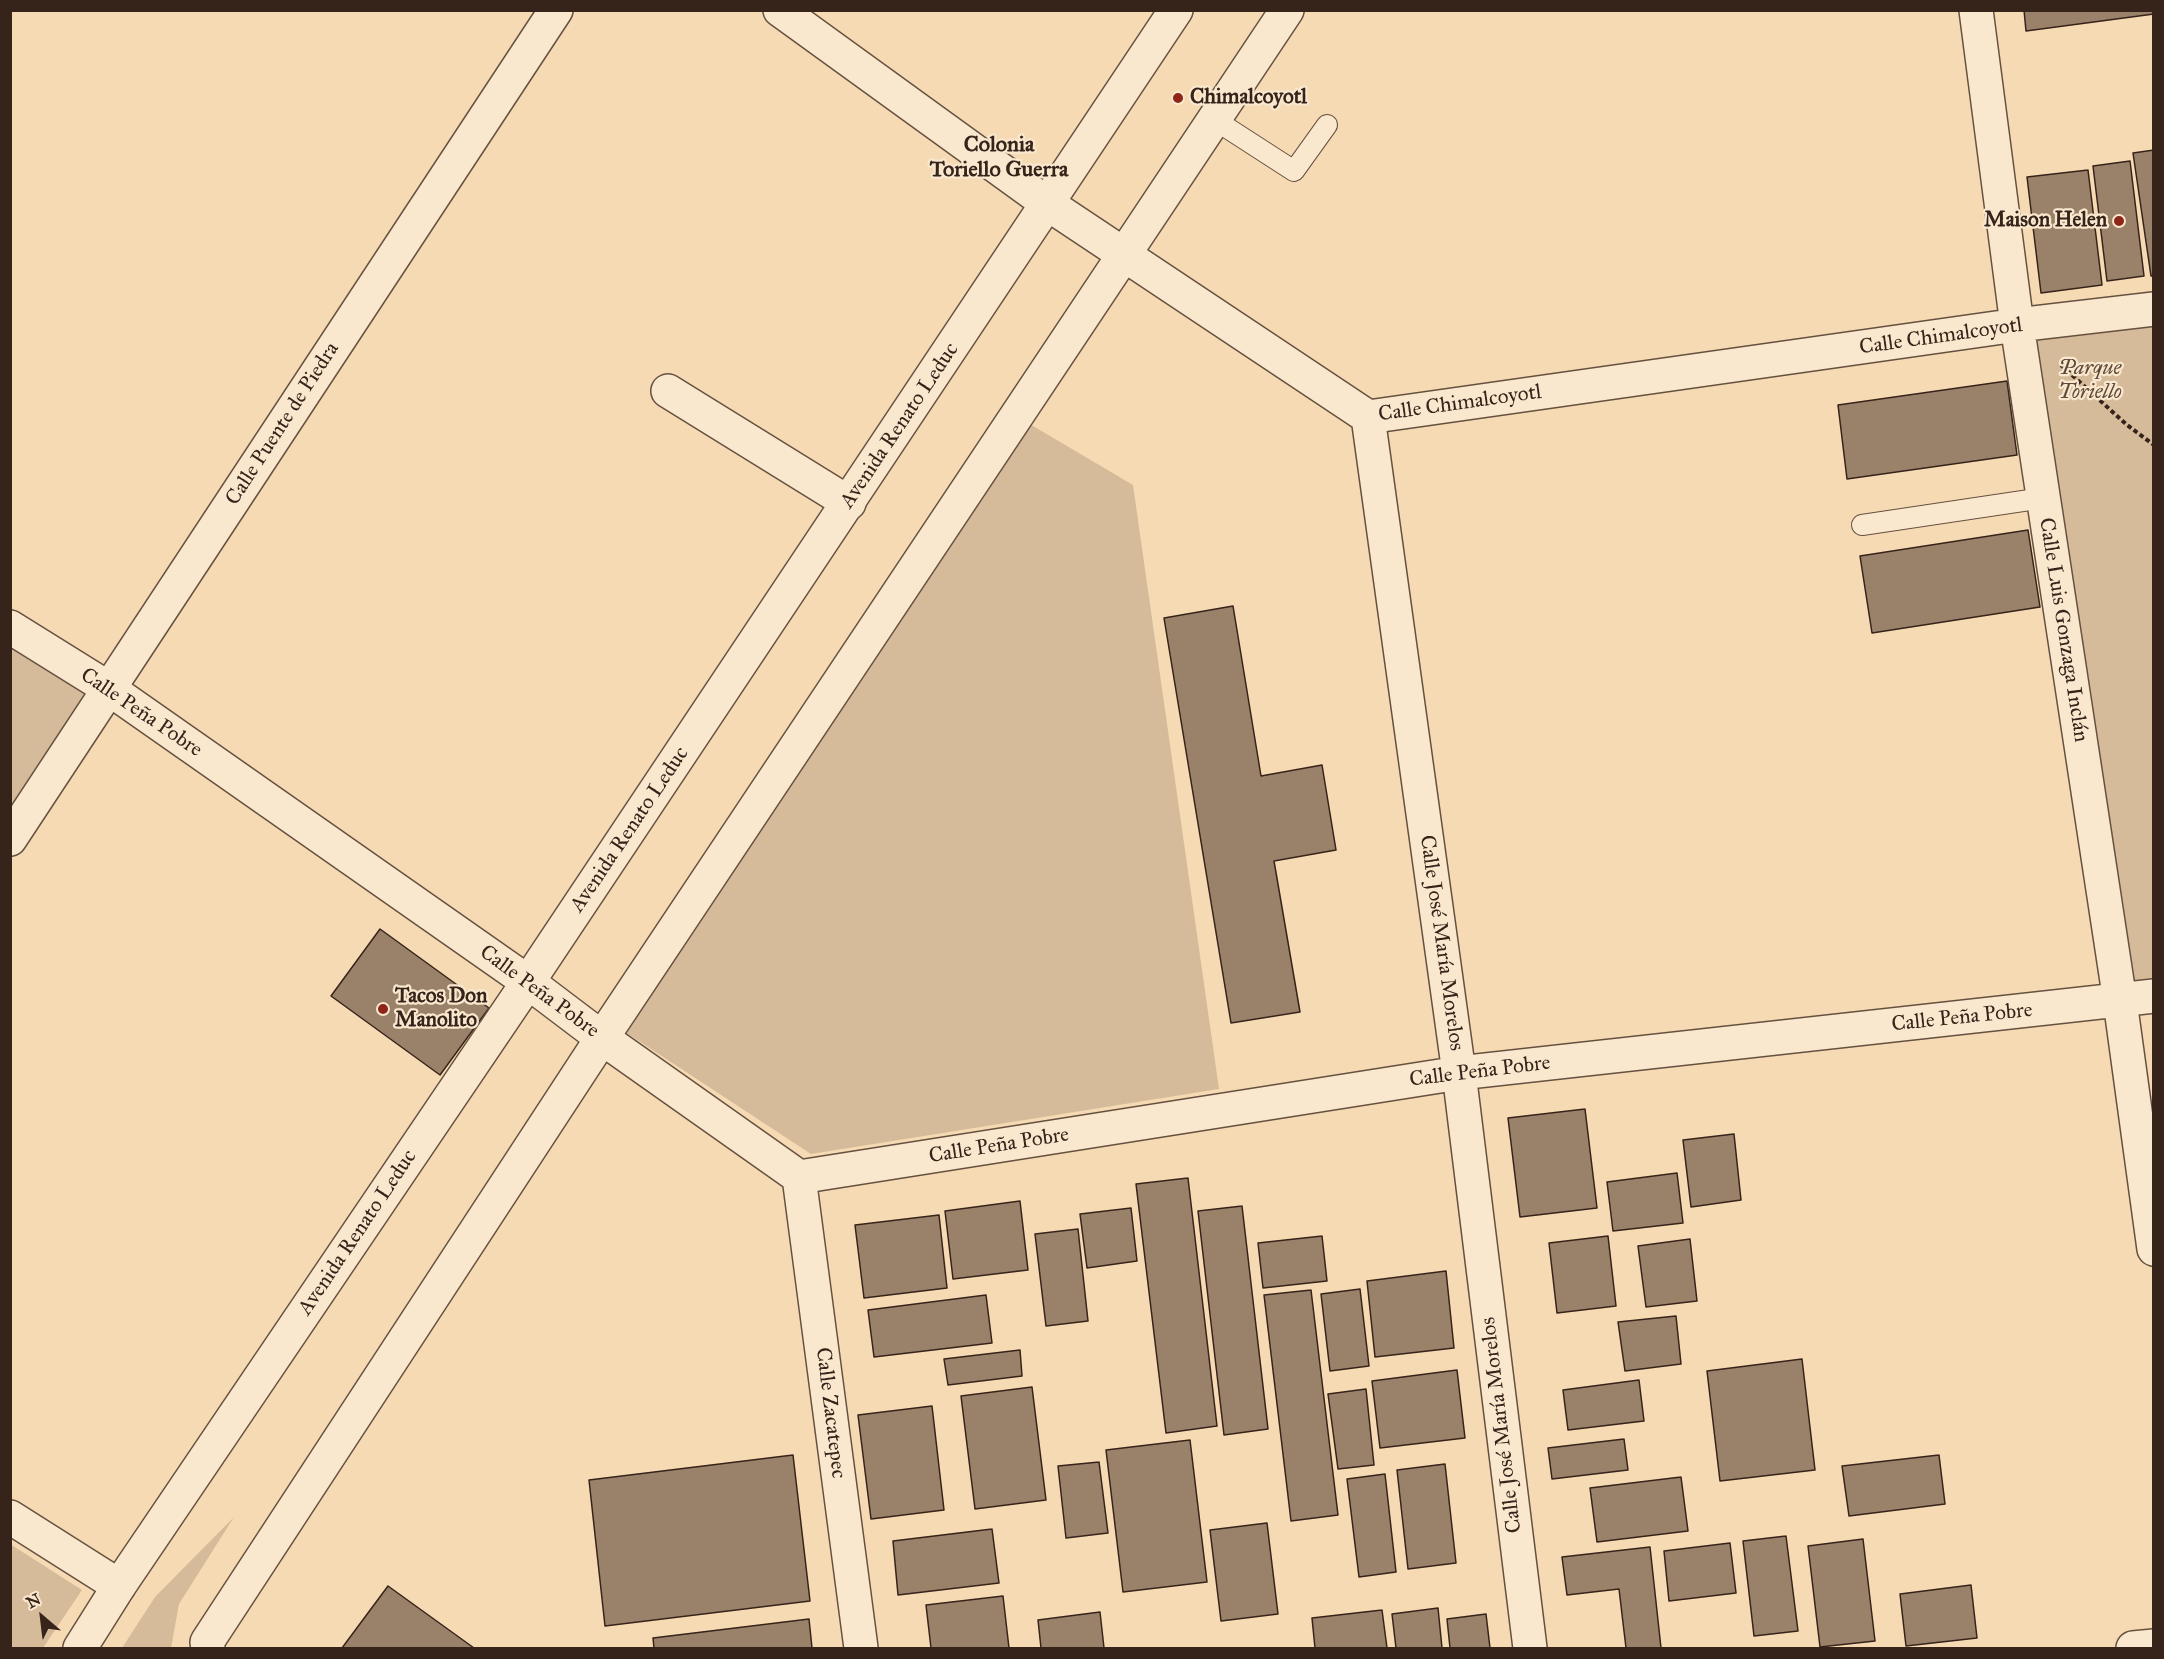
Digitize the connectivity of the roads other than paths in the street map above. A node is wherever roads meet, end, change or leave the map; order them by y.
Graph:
1 (556, 10) edge
2 (780, 10) edge
3 (1176, 10) edge
4 (1287, 10) edge
5 (1976, 10) edge
6 (1215, 120) junction
7 (1327, 125) dead end
8 (1048, 204) junction
9 (1125, 255) junction
10 (2154, 309) edge
11 (2017, 325) junction
12 (668, 392) dead end
13 (1368, 417) junction
14 (2043, 498) junction
15 (849, 503) junction
16 (1862, 525) dead end
17 (10, 627) edge
18 (108, 688) junction
19 (10, 839) edge
20 (528, 982) junction
21 (2154, 996) edge
22 (2120, 1001) junction
23 (602, 1038) junction
24 (1459, 1073) junction
25 (799, 1177) junction
26 (2154, 1249) edge
27 (10, 1517) edge
28 (119, 1586) junction
29 (208, 1645) edge
30 (2154, 1646) edge
31 (80, 1648) edge
32 (861, 1648) edge
33 (1530, 1648) edge
34 (2133, 1648) edge

1 - 18 street, Calle Puente de Piedra
2 - 8 street, Calle Chimalcoyotl
3 - 8 street, Avenida Renato Leduc
4 - 6 street
5 - 11 street, Calle Luis Gonzaga Inclán
6 - 7 lane
6 - 9 street
8 - 9 street, Calle Chimalcoyotl
8 - 15 street, Avenida Renato Leduc
9 - 13 street, Calle Chimalcoyotl
9 - 23 street
10 - 11 street, Calle Chimalcoyotl
11 - 13 street, Calle Chimalcoyotl
11 - 14 street, Calle Luis Gonzaga Inclán
12 - 15 street
13 - 24 street, Calle José María Morelos
14 - 16 lane
14 - 22 street, Calle Luis Gonzaga Inclán
15 - 20 street, Avenida Renato Leduc
17 - 18 street, Calle Peña Pobre
18 - 19 street, Calle Puente de Piedra
18 - 20 street, Calle Peña Pobre
20 - 23 street, Calle Peña Pobre
20 - 28 street, Avenida Renato Leduc
21 - 22 street, Calle Peña Pobre
22 - 24 street, Calle Peña Pobre
22 - 26 street, Calle Luis Gonzaga Inclán
23 - 25 street, Calle Peña Pobre
23 - 29 street
24 - 25 street, Calle Peña Pobre
24 - 33 street, Calle José María Morelos
25 - 32 street, Calle Zacatepec
27 - 28 street
28 - 31 street, Avenida Renato Leduc
30 - 34 street

